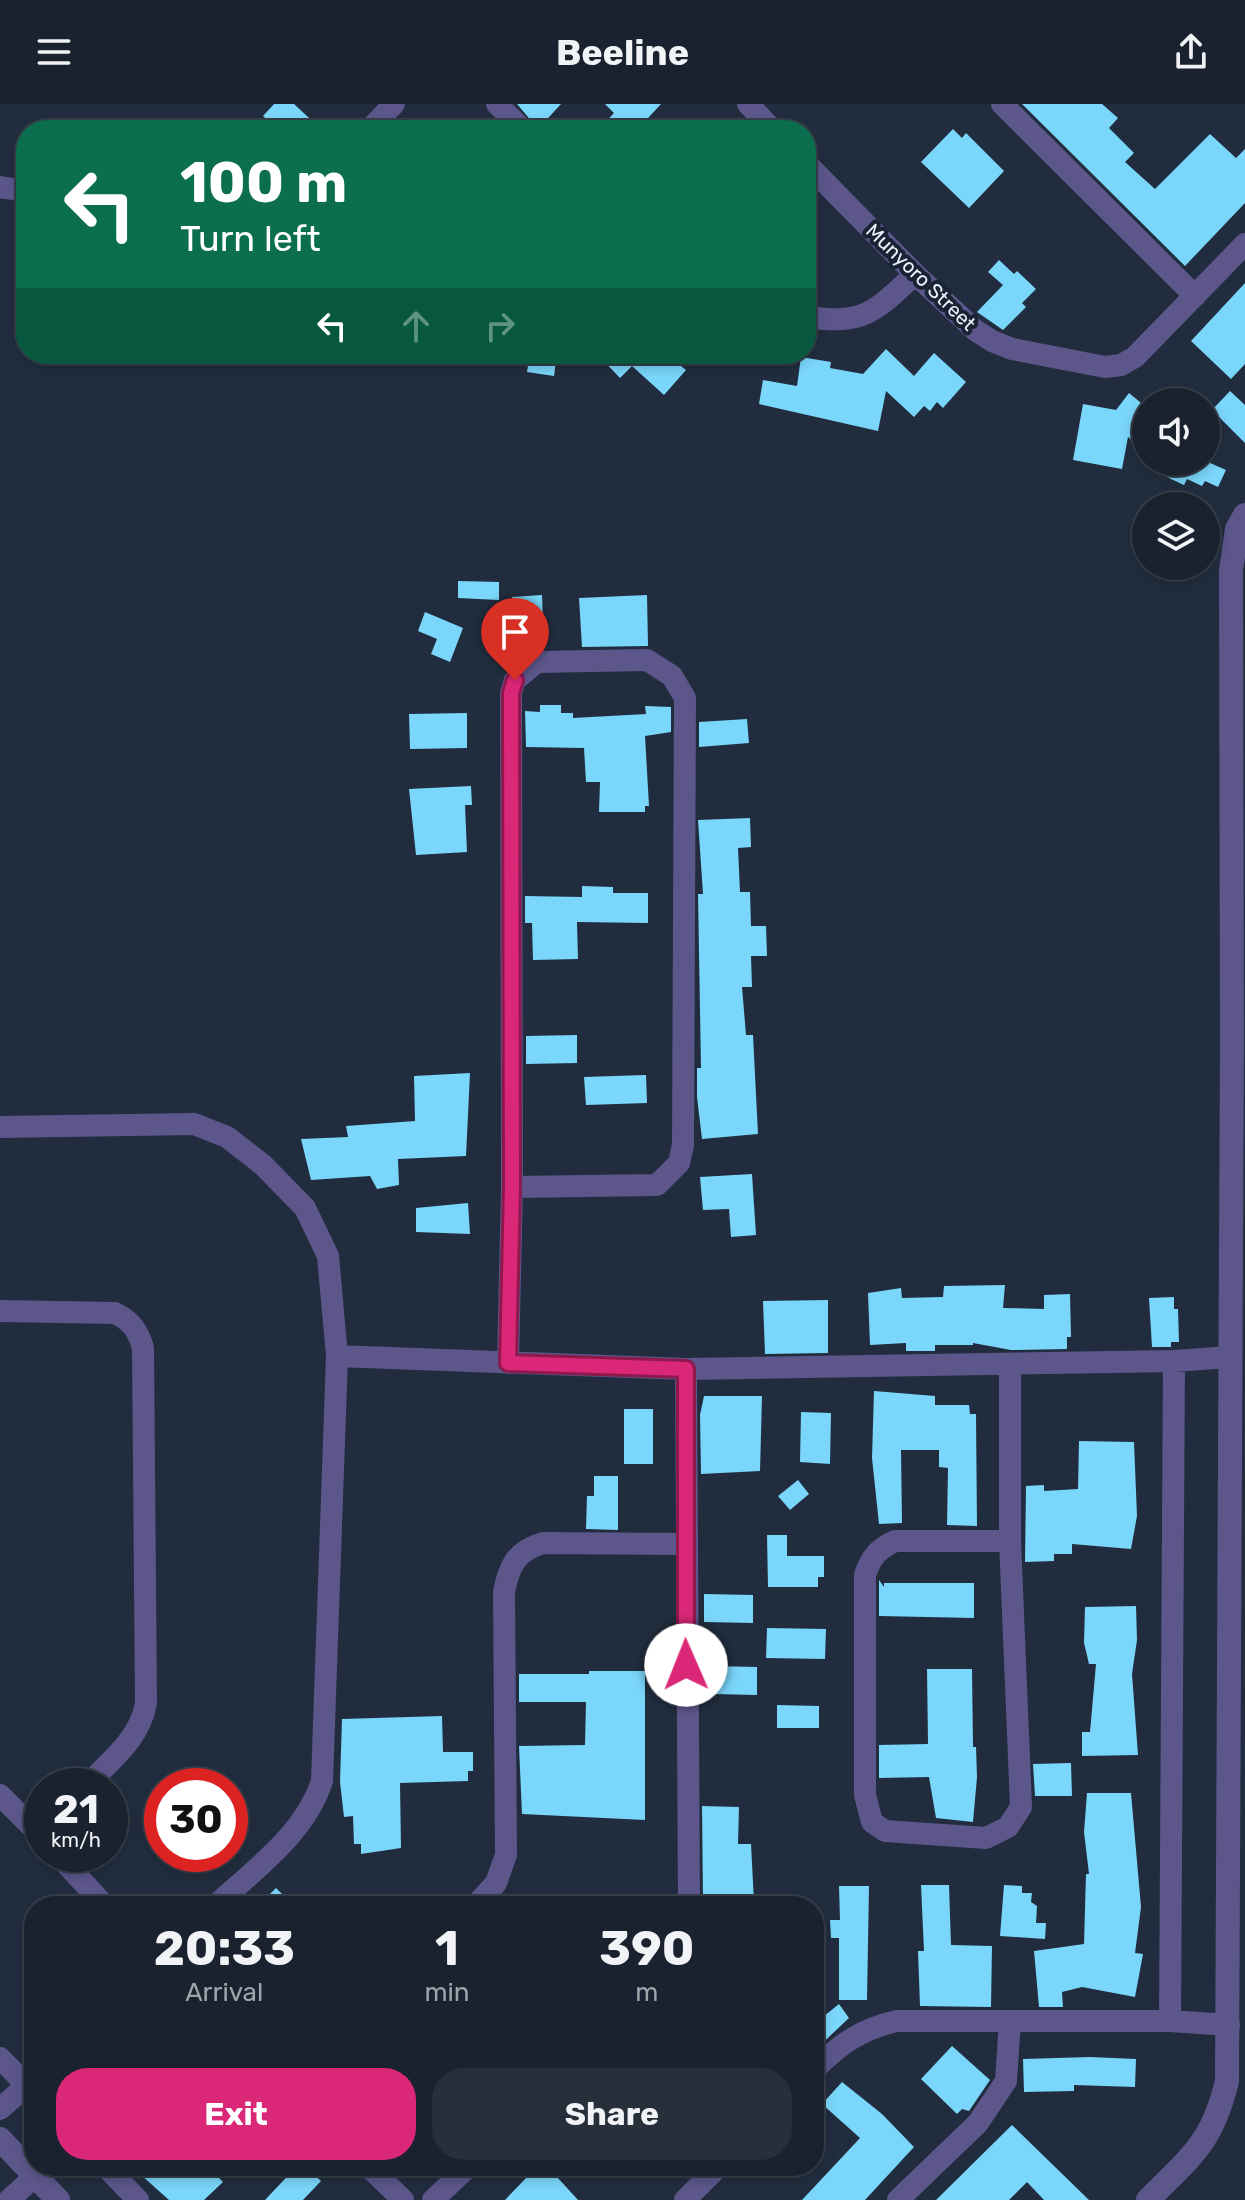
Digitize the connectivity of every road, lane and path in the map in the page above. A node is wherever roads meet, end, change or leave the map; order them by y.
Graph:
1 (394, 104) edge
2 (497, 104) edge
3 (748, 104) edge
4 (1002, 104) edge
5 (379, 120) edge
6 (513, 120) edge
7 (763, 120) edge
8 (816, 173) edge
9 (1245, 244) edge
10 (915, 274) junction
11 (1195, 296) junction
12 (816, 318) edge
13 (1245, 515) edge
14 (1238, 832) edge
15 (1239, 1042) edge
16 (0, 1127) edge
17 (512, 1187) junction
18 (0, 1311) edge
19 (337, 1356) junction
20 (1230, 1357) junction
21 (1174, 1361) junction
22 (508, 1363) junction
23 (1010, 1364) junction
24 (686, 1369) junction
25 (1010, 1541) junction
26 (685, 1544) junction
27 (1238, 1697) edge
28 (104, 1768) edge
29 (0, 1795) edge
30 (24, 1817) edge
31 (74, 1872) edge
32 (96, 1896) edge
33 (226, 1896) edge
34 (484, 1896) edge
35 (689, 1896) edge
36 (1010, 2021) junction
37 (1170, 2021) junction
38 (1229, 2025) junction
39 (0, 2058) edge
40 (824, 2061) edge
41 (24, 2079) edge
42 (24, 2092) edge
43 (0, 2109) edge
44 (0, 2139) edge
45 (24, 2164) edge
46 (35, 2176) joint
47 (115, 2176) edge
48 (378, 2176) edge
49 (458, 2176) edge
50 (709, 2176) edge
51 (9, 2200) edge
52 (58, 2200) edge
53 (138, 2200) edge
54 (403, 2200) edge
55 (433, 2200) edge
56 (685, 2200) edge
57 (898, 2200) edge
58 (1148, 2200) edge

1 - 5 street
2 - 6 street
3 - 7 street
4 - 11 street
8 - 10 street, Munyoro Street
9 - 11 street, Munyoro Street
10 - 11 street, Munyoro Street
10 - 12 street
13 - 14 street
14 - 15 street
15 - 20 street
16 - 19 street
17 - 17 street
17 - 22 street
18 - 28 street
19 - 22 street
19 - 33 street
20 - 21 street
20 - 27 street
21 - 23 street
21 - 37 street
22 - 24 street
23 - 24 street
23 - 25 street
24 - 26 street
25 - 25 street
26 - 34 street
26 - 35 street
27 - 38 street
29 - 30 street
31 - 32 street
36 - 37 street
36 - 40 street
36 - 57 street
37 - 38 street
38 - 58 street
39 - 41 street
42 - 43 street
44 - 45 street
46 - 51 street
46 - 52 street
47 - 53 street
48 - 54 street
49 - 55 street
50 - 56 street

